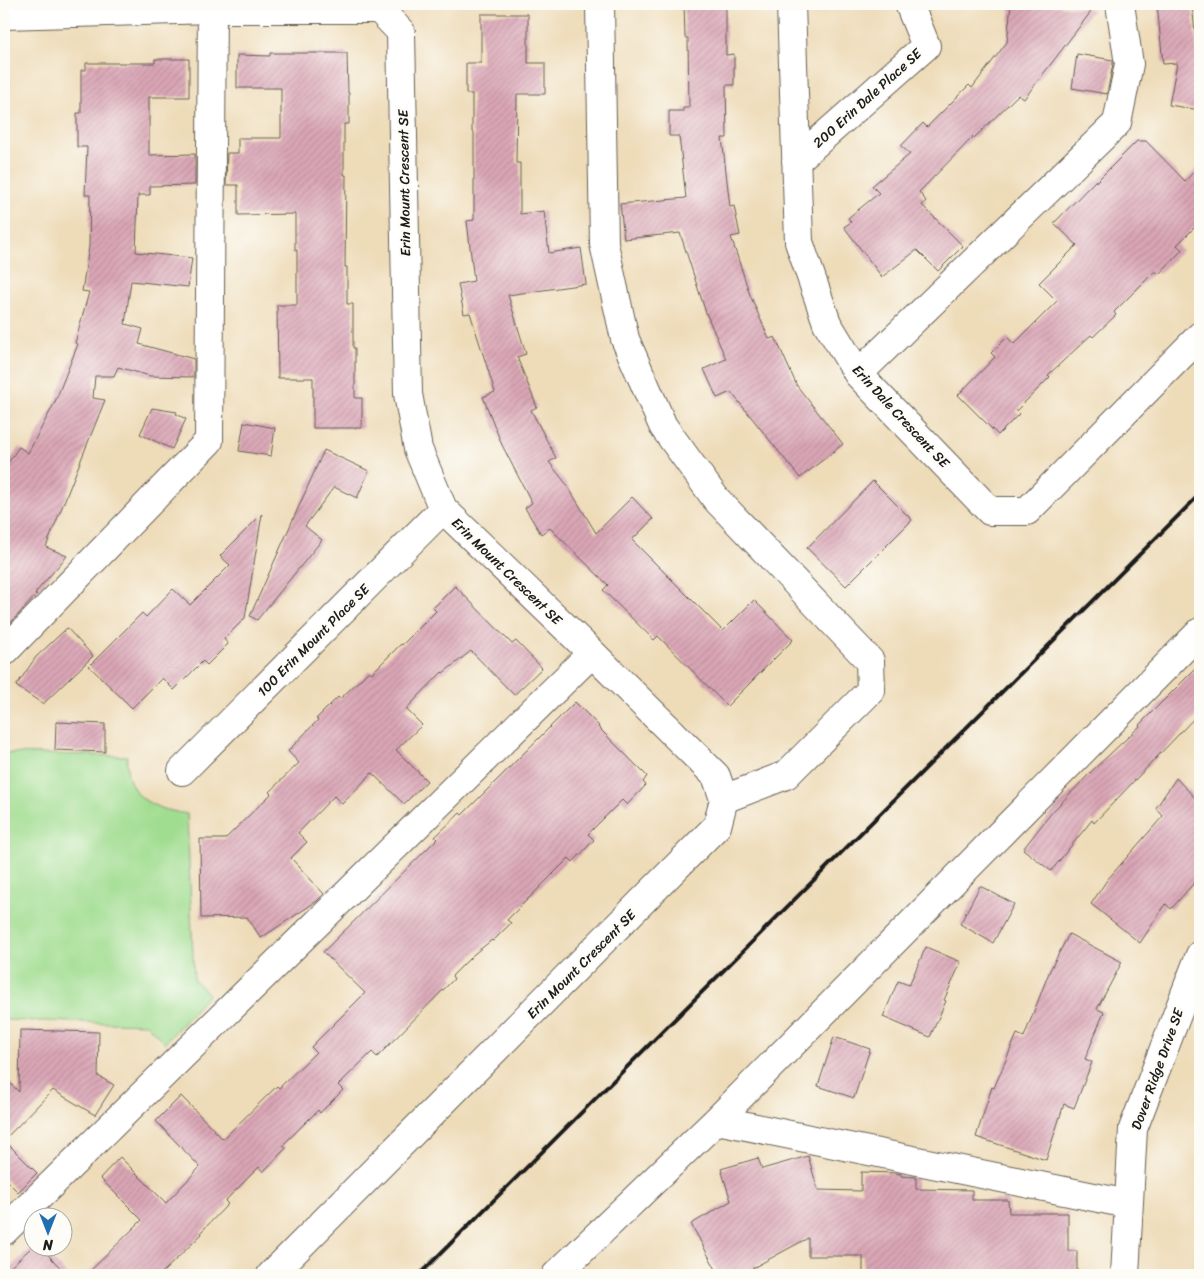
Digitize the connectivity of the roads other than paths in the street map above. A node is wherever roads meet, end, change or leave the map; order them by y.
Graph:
1 (600, 4) edge
2 (791, 4) edge
3 (909, 4) edge
4 (1120, 4) edge
5 (212, 6) edge
6 (4, 15) edge
7 (796, 161) junction
8 (1200, 336) edge
9 (858, 374) junction
10 (443, 509) junction
11 (1200, 632) edge
12 (4, 652) edge
13 (592, 653) junction
14 (182, 771) dead end
15 (724, 799) junction
16 (1200, 956) edge
17 (717, 1120) junction
18 (1128, 1204) junction
19 (4, 1231) edge
20 (270, 1275) edge
21 (556, 1275) edge
22 (1124, 1275) edge

1 - 15 street
2 - 7 street, Erin Dale Crescent SE
3 - 7 street, 200 Erin Dale Place SE
4 - 9 street
5 - 6 street, Erin Mount Crescent SE
5 - 10 street, Erin Mount Crescent SE
5 - 12 street
7 - 9 street, Erin Dale Crescent SE
8 - 9 street, Erin Dale Crescent SE
10 - 13 street, Erin Mount Crescent SE
10 - 14 street, 100 Erin Mount Place SE
11 - 17 street
13 - 15 street, Erin Mount Crescent SE
13 - 19 street
15 - 20 street, Erin Mount Crescent SE
16 - 18 street, Dover Ridge Drive SE
17 - 18 street
17 - 21 street
18 - 22 street, Dover Ridge Drive SE

